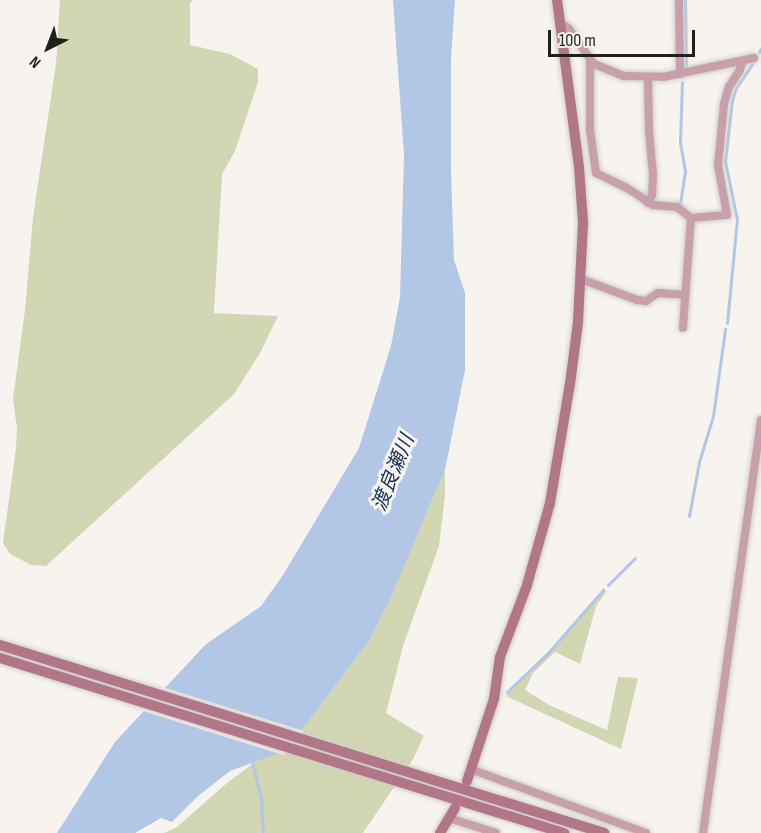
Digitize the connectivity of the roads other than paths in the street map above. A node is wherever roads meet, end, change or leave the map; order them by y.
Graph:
1 (557, 0) edge
2 (679, 0) edge
3 (561, 23) junction
4 (754, 58) dead end
5 (590, 60) junction
6 (741, 61) junction
7 (680, 74) junction
8 (648, 78) junction
9 (648, 203) junction
10 (691, 218) junction
11 (581, 279) junction
12 (685, 295) junction
13 (683, 328) dead end
14 (761, 420) edge
15 (0, 645) edge
16 (0, 658) edge
17 (473, 770) junction
18 (467, 782) dead end
19 (452, 813) joint
20 (440, 833) edge
21 (496, 833) edge
22 (564, 833) edge
23 (604, 833) edge
24 (646, 833) edge
25 (703, 833) edge

1 - 3 street
2 - 7 street
3 - 5 street
3 - 11 street
4 - 6 street
5 - 8 street
5 - 9 street
6 - 7 street
6 - 10 street
7 - 8 street
8 - 9 street
9 - 10 street
10 - 12 street
11 - 12 street
11 - 17 street
12 - 13 street
14 - 25 street
15 - 23 street
16 - 22 street
17 - 18 street
17 - 24 street
19 - 20 street
19 - 21 street

